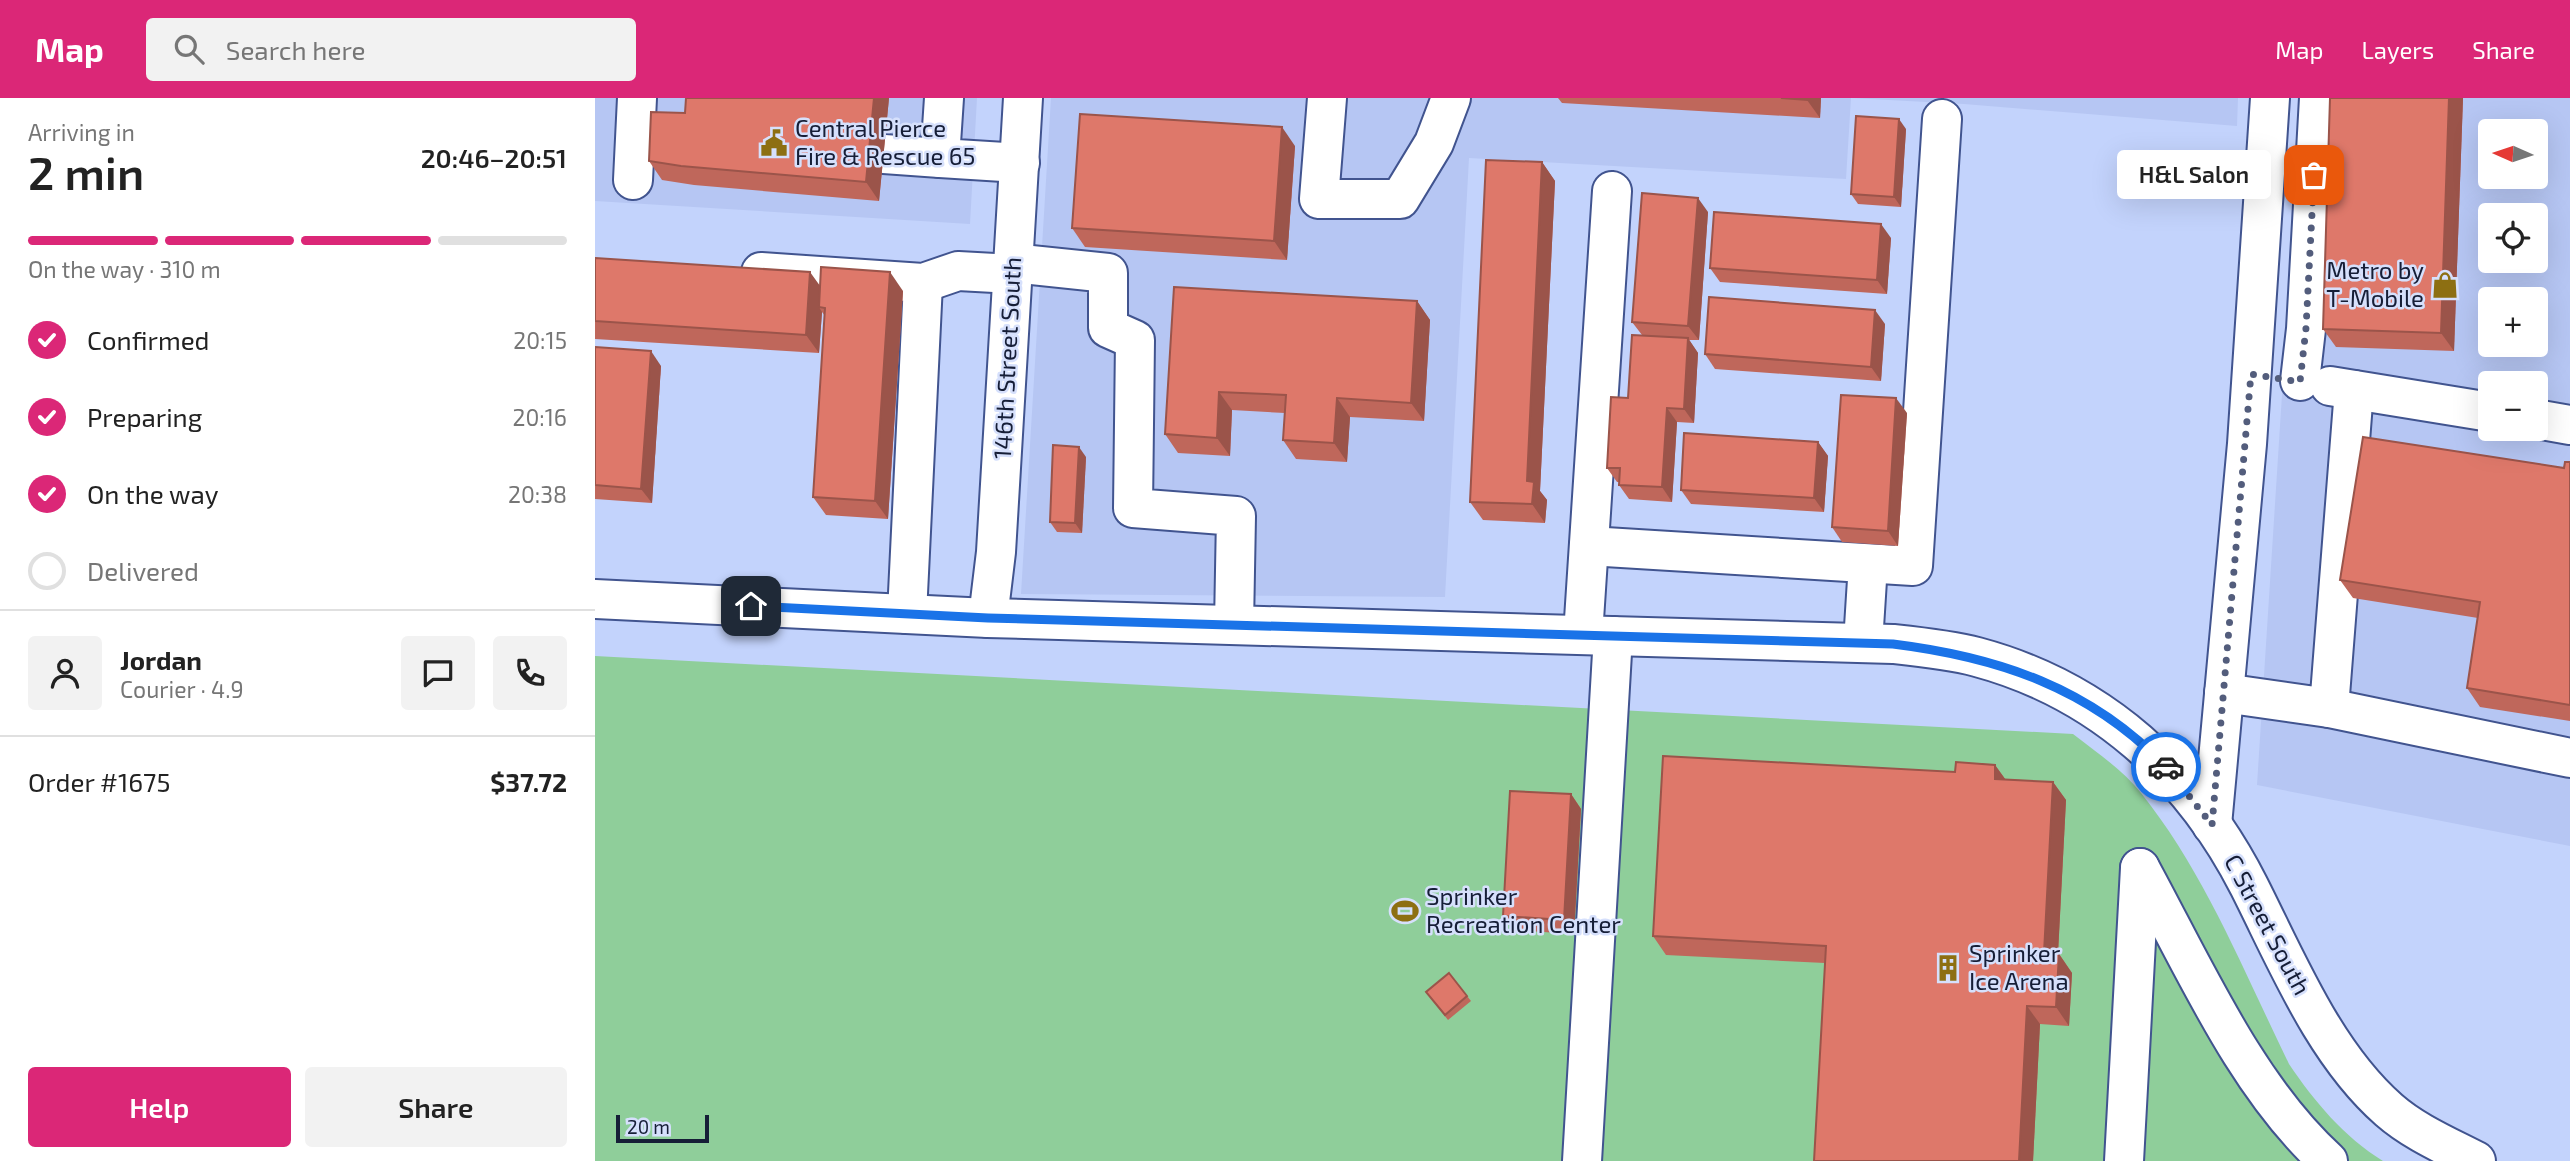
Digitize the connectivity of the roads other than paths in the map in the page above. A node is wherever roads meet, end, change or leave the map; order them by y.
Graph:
1 (637, 98) edge
2 (944, 98) edge
3 (1023, 98) edge
4 (1327, 98) edge
5 (1451, 98) edge
6 (2270, 98) edge
7 (2319, 98) edge
8 (1942, 119) dead end
9 (884, 154) dead end
10 (940, 158) junction
11 (1020, 163) junction
12 (633, 180) dead end
13 (1612, 191) dead end
14 (1013, 269) junction
15 (731, 270) edge
16 (923, 283) junction
17 (2251, 374) junction
18 (2300, 382) junction
19 (2354, 390) junction
20 (2478, 410) edge
21 (2548, 421) edge
22 (2570, 425) edge
23 (1589, 546) junction
24 (1868, 564) junction
25 (595, 599) edge
26 (907, 614) junction
27 (988, 618) junction
28 (1234, 625) junction
29 (1598, 635) junction
30 (1863, 643) junction
31 (2224, 693) junction
32 (2329, 708) junction
33 (2570, 758) edge
34 (2212, 825) junction
35 (1582, 1161) edge
36 (2123, 1161) edge
37 (2328, 1161) edge
38 (2476, 1161) edge

1 - 12 street
2 - 10 street
3 - 11 street, 146th Street South
4 - 5 street
6 - 17 street
7 - 18 street
8 - 24 street
9 - 10 street
10 - 11 street
11 - 14 street, 146th Street South
13 - 23 street
14 - 16 street
14 - 27 street, 146th Street South
14 - 28 street
15 - 16 street
16 - 26 street
17 - 18 street
17 - 31 street
18 - 19 street
19 - 20 street
19 - 32 street
21 - 22 street
23 - 24 street
23 - 29 street
24 - 30 street
25 - 26 street, C Street South
26 - 27 street, C Street South
27 - 28 street, C Street South
28 - 29 street, C Street South
29 - 30 street, C Street South
29 - 35 street
30 - 34 street, C Street South
31 - 32 street
31 - 34 street
32 - 33 street
34 - 38 street, C Street South
36 - 37 street

